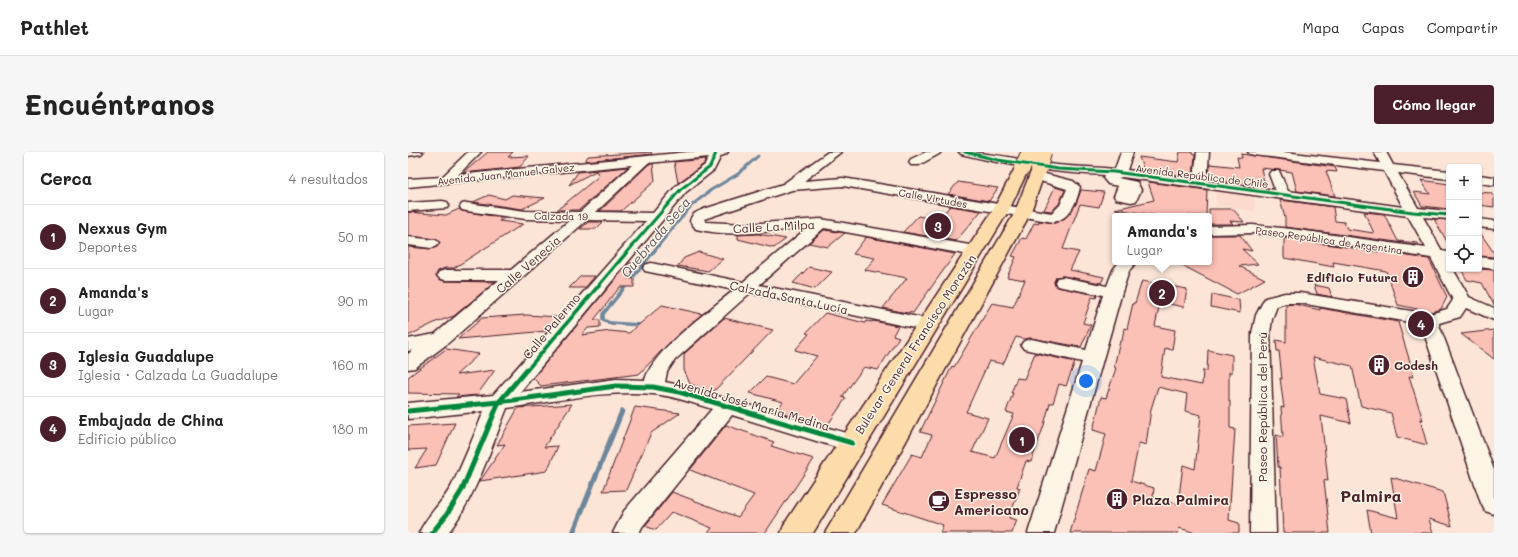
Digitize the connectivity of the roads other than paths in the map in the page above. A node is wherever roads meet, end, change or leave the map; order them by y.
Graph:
1 (418, 152) edge
2 (475, 152) edge
3 (719, 152) edge
4 (935, 152) edge
5 (965, 152) edge
6 (1030, 152) edge
7 (1044, 152) edge
8 (1127, 152) edge
9 (1202, 152) edge
10 (1254, 152) edge
11 (1380, 152) edge
12 (408, 153) edge
13 (833, 154) edge
14 (623, 157) edge
15 (1337, 157) edge
16 (644, 160) junction
17 (915, 162) dead end
18 (1390, 168) junction
19 (1020, 172) junction
20 (1038, 173) junction
21 (1275, 174) dead end
22 (1446, 175) edge
23 (1115, 177) junction
24 (1482, 179) edge
25 (446, 180) junction
26 (1494, 181) edge
27 (843, 182) junction
28 (408, 183) edge
29 (1200, 183) junction
30 (788, 187) junction
31 (1261, 192) junction
32 (1283, 194) junction
33 (442, 205) dead end
34 (466, 207) dead end
35 (410, 208) edge
36 (1266, 208) dead end
37 (1012, 212) junction
38 (1413, 212) junction
39 (1446, 215) edge
40 (582, 217) junction
41 (657, 217) junction
42 (1446, 218) edge
43 (1482, 219) edge
44 (1494, 221) edge
45 (821, 223) junction
46 (1482, 223) edge
47 (1494, 225) edge
48 (1212, 230) edge
49 (408, 241) edge
50 (431, 243) dead end
51 (975, 250) junction
52 (1443, 256) edge
53 (1482, 262) edge
54 (1494, 264) edge
55 (1125, 265) edge
56 (651, 268) dead end
57 (445, 275) dead end
58 (515, 275) junction
59 (1063, 282) dead end
60 (748, 289) junction
61 (1113, 292) junction
62 (1462, 300) junction
63 (1494, 314) edge
64 (1431, 320) junction
65 (928, 325) junction
66 (440, 340) junction
67 (1031, 345) dead end
68 (408, 346) edge
69 (1093, 358) junction
70 (408, 363) edge
71 (653, 387) junction
72 (499, 402) junction
73 (727, 406) junction
74 (408, 411) edge
75 (852, 443) junction
76 (1488, 471) edge
77 (1494, 502) edge
78 (845, 529) edge
79 (432, 533) edge
80 (626, 533) edge
81 (796, 533) edge
82 (1041, 533) edge
83 (1263, 533) edge

1 - 12 street
2 - 25 street
3 - 16 street, Avenida Juan Manuel Galvez
3 - 41 street, Calle Palermo
4 - 17 street
5 - 23 street, Avenida República de Chile
6 - 19 main road, Bulevar General Francisco Morazán, bridge
7 - 20 main road, Bulevar General Francisco Morazán, bridge
8 - 23 street
9 - 29 street
10 - 15 street
11 - 18 street
13 - 27 street
13 - 30 street, Calle La Milpa
14 - 16 street, Avenida Juan Manuel Galvez
14 - 25 street, Avenida Juan Manuel Galvez
15 - 18 street
16 - 40 street, Calle Venecia
18 - 22 street
18 - 38 street
19 - 20 street
19 - 37 main road, Bulevar General Francisco Morazán
20 - 23 street
20 - 37 main road, Bulevar General Francisco Morazán
20 - 37 street, Calle Virtudes
21 - 32 street
23 - 29 street, Avenida República de Chile
24 - 26 street
25 - 28 street, Avenida Juan Manuel Galvez
27 - 30 street, Calle Virtudes
27 - 37 street, Calle Virtudes
29 - 31 street, Avenida República de Chile
30 - 45 street, Calle La Milpa
31 - 32 street, Avenida República de Chile
31 - 36 street
32 - 38 street, Avenida República de Chile
33 - 35 street
34 - 40 street, Calzada 19
37 - 51 main road, Bulevar General Francisco Morazán
37 - 78 main road, Bulevar General Francisco Morazán
38 - 39 street, Avenida República de Chile
38 - 42 street, Avenida República de Chile
38 - 52 street
40 - 41 street, Calzada 19
40 - 58 street, Calle Venecia
41 - 72 street, Calle Palermo
43 - 44 street
45 - 51 street
45 - 60 street, Calle La Milpa
46 - 47 street
48 - 52 street, Paseo República de Argentina
49 - 50 street
51 - 65 main road, Bulevar General Francisco Morazán
52 - 62 street
53 - 54 street
55 - 61 street
56 - 60 street, Calzada Santa Lucía
57 - 58 street
58 - 66 street, Calle Venecia
59 - 61 street
60 - 65 street, Calzada Santa Lucía
60 - 71 street, Calle La Milpa
61 - 69 street
62 - 63 street
62 - 64 street
64 - 76 street
64 - 83 street, Paseo República del Perú
65 - 75 main road, Bulevar General Francisco Morazán
66 - 68 street
66 - 70 street, Calle Venecia
67 - 69 street
69 - 82 street
71 - 72 street, Avenida José María Medina
71 - 73 street, Avenida José María Medina
72 - 74 street, Avenida José María Medina
72 - 79 street, Calle Palermo
73 - 75 street, Avenida José María Medina
73 - 80 street
75 - 81 main road, Bulevar General Francisco Morazán
76 - 77 street

